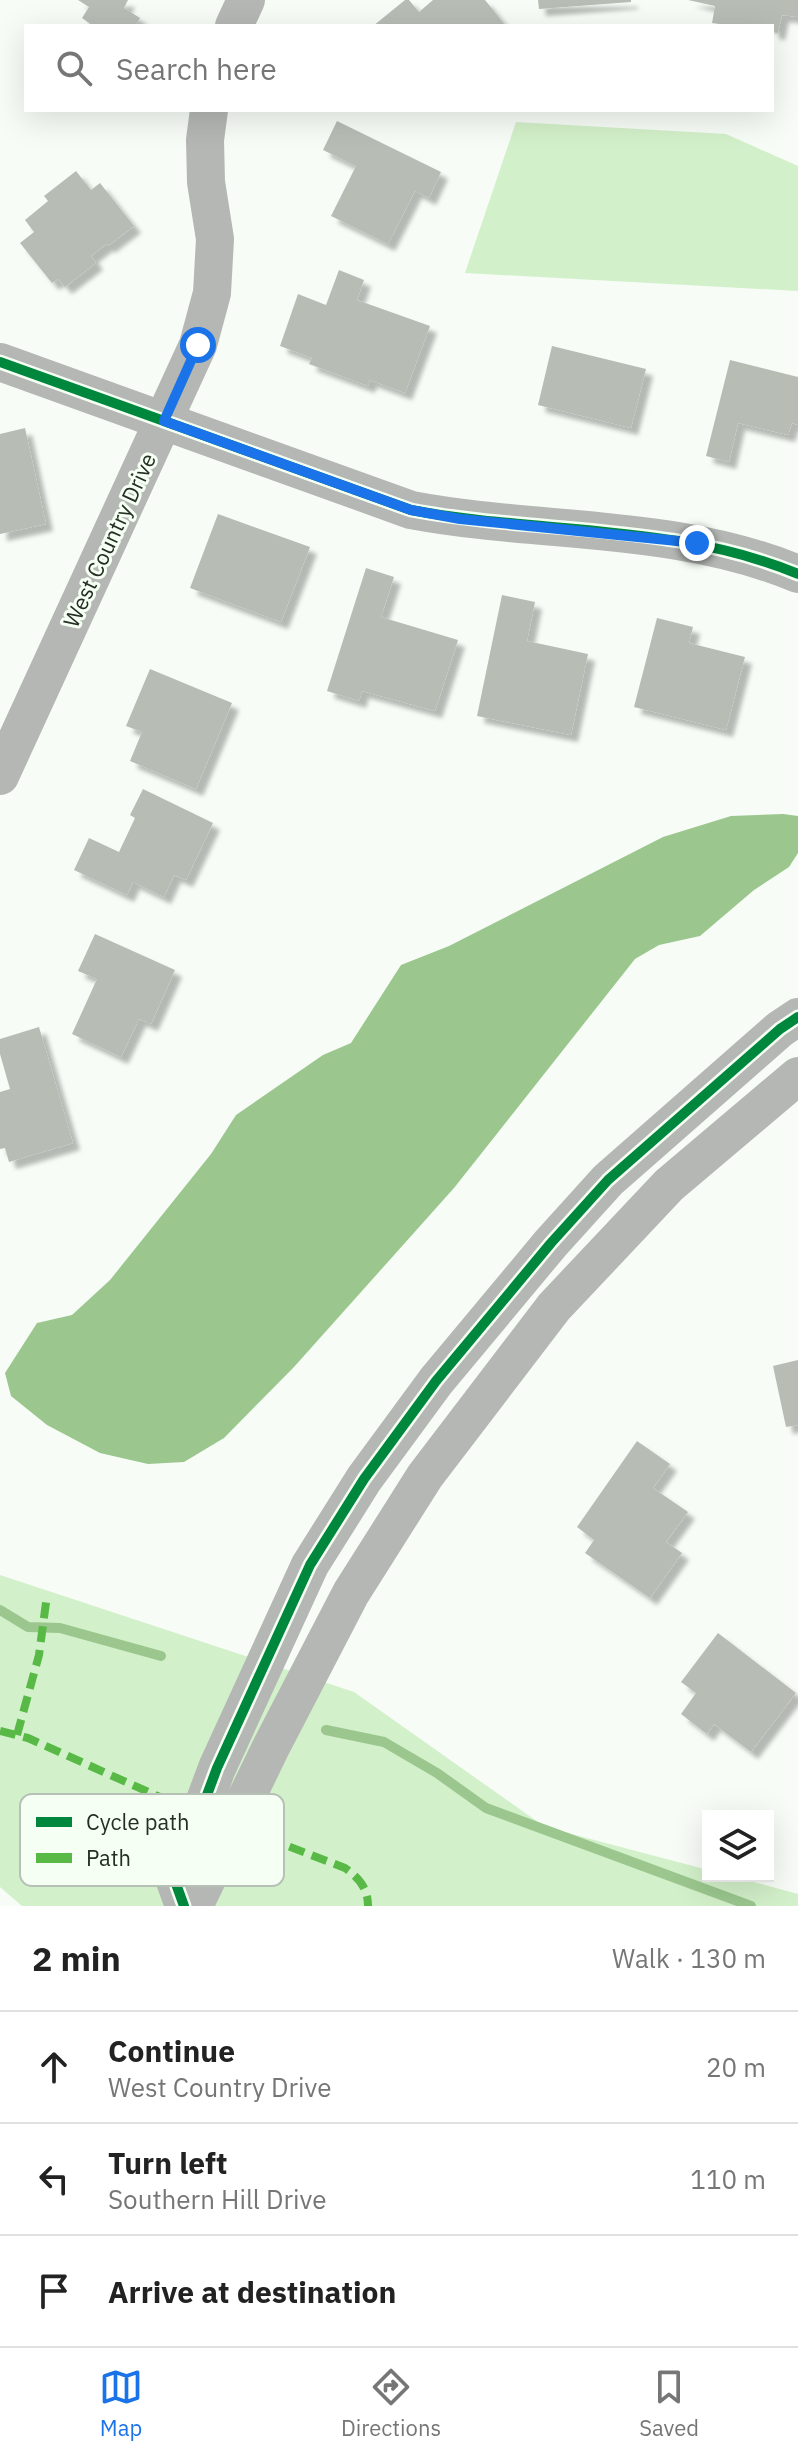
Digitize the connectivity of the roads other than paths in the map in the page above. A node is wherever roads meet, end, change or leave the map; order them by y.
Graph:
1 (246, 0) edge
2 (235, 24) edge
3 (209, 112) edge
4 (0, 362) edge
5 (164, 421) junction
6 (798, 574) edge
7 (0, 776) edge
8 (798, 1017) edge
9 (798, 1076) edge
10 (207, 1794) edge
11 (248, 1794) edge
12 (177, 1886) edge
13 (204, 1886) edge
14 (184, 1906) edge
15 (194, 1906) edge

1 - 2 street
3 - 5 street, West Country Drive
4 - 5 street
5 - 6 street
5 - 7 street, West Country Drive
8 - 10 street
9 - 11 street
12 - 14 street
13 - 15 street

